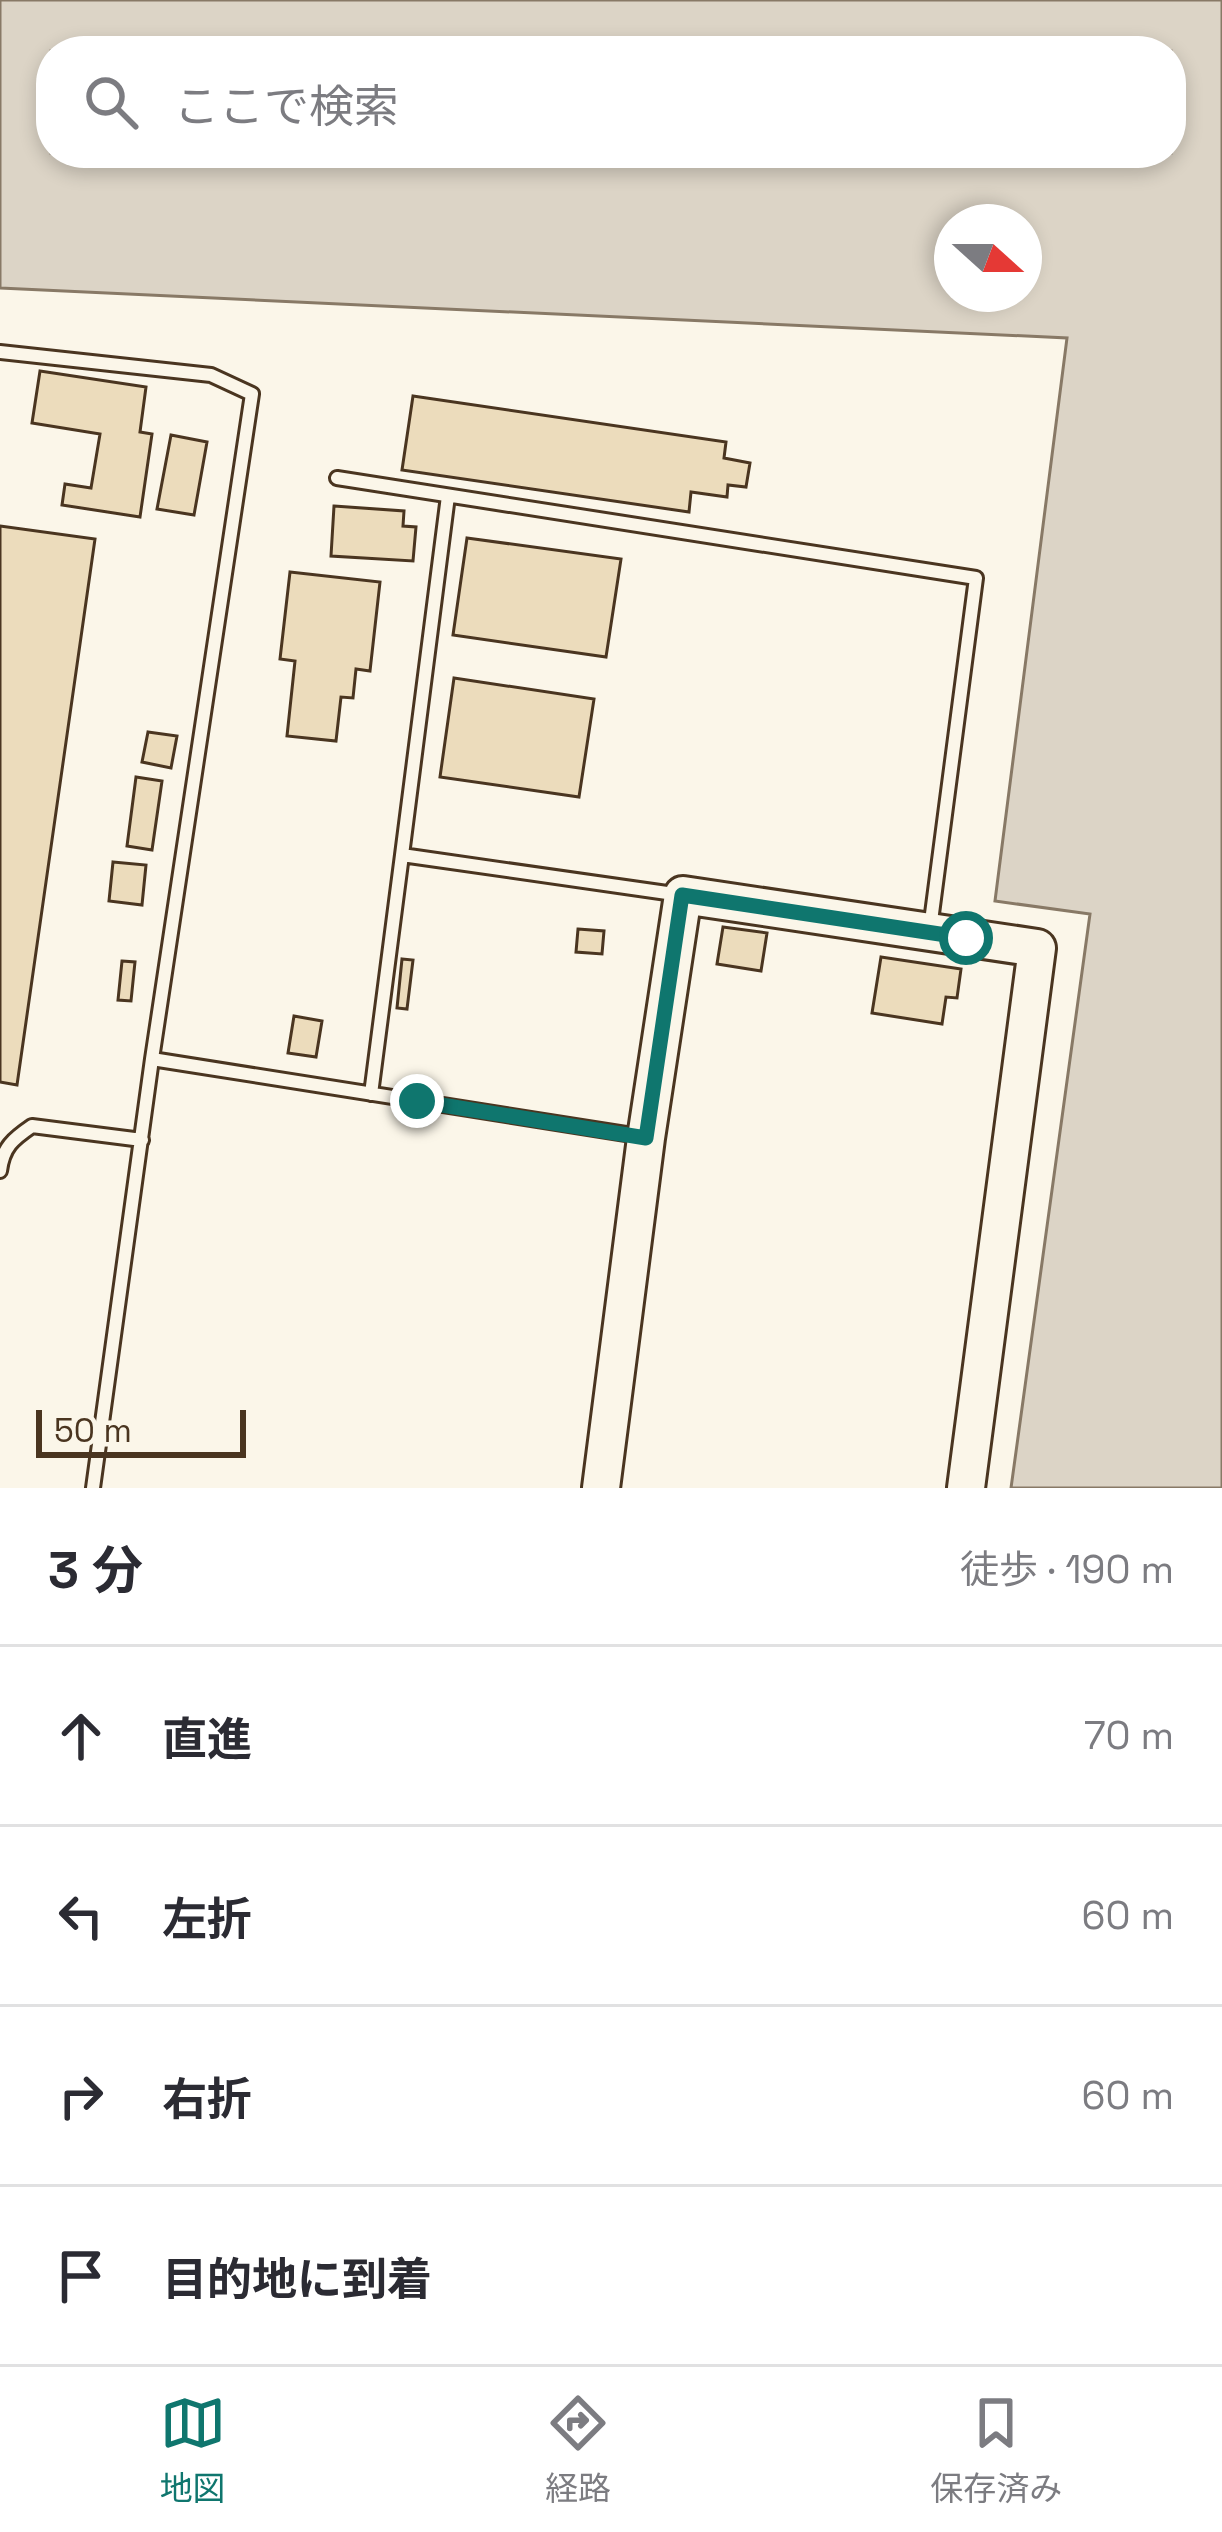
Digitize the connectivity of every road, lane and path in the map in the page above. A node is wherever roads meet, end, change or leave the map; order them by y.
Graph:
1 (0, 352) edge
2 (337, 478) dead end
3 (448, 496) junction
4 (401, 855) junction
5 (682, 895) junction
6 (930, 933) junction
7 (152, 1059) junction
8 (371, 1094) junction
9 (646, 1138) junction
10 (142, 1140) junction
11 (0, 1171) edge
12 (93, 1488) edge
13 (601, 1488) edge
14 (966, 1488) edge

1 - 7 lane
2 - 3 lane
3 - 4 lane
3 - 6 lane
4 - 5 lane
4 - 8 lane
5 - 6 street
5 - 9 street
6 - 14 street
7 - 8 lane
7 - 10 lane
8 - 9 lane
9 - 13 street
10 - 11 lane
10 - 12 lane

